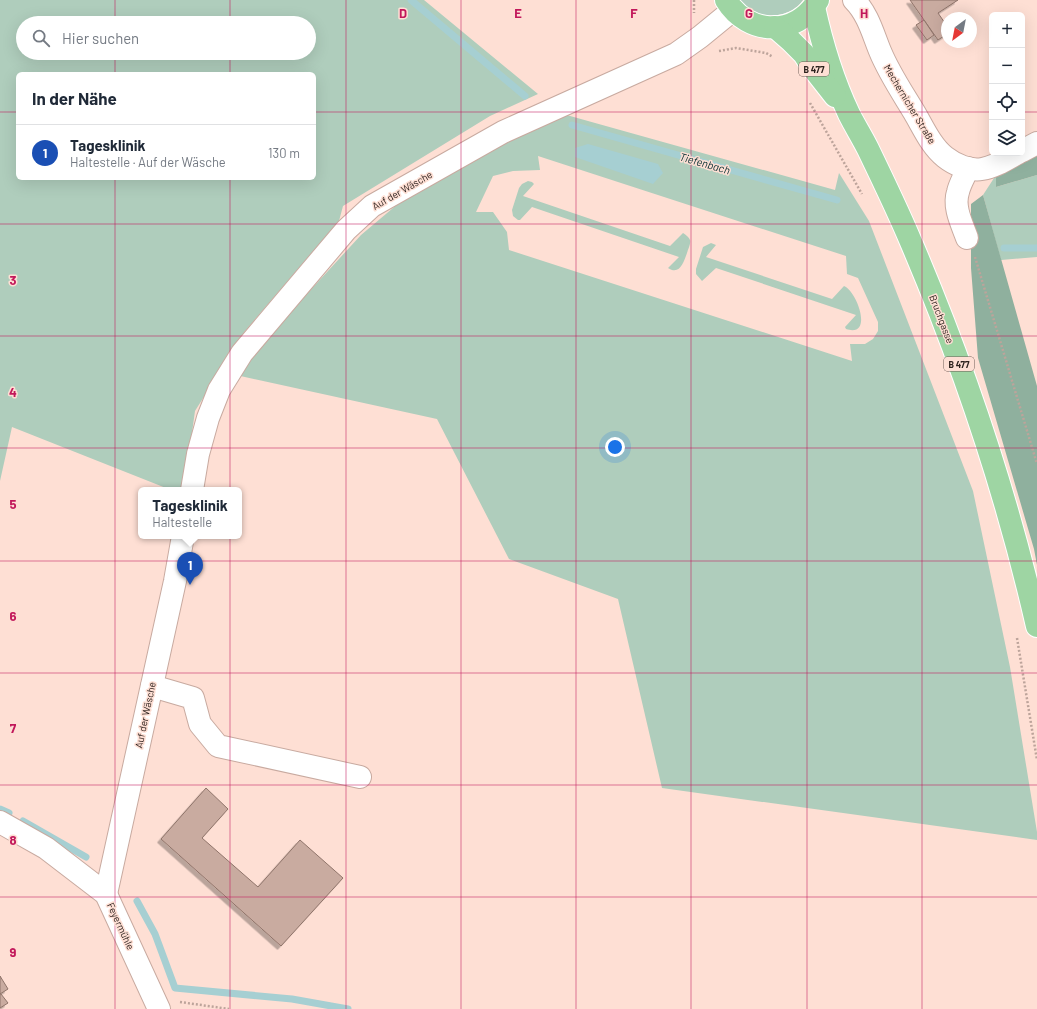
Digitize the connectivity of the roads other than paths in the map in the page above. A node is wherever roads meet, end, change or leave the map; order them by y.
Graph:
1 (854, 0) edge
2 (816, 4) edge
3 (730, 5) edge
4 (775, 27) junction
5 (849, 114) junction
6 (1037, 143) edge
7 (1025, 149) edge
8 (1012, 156) edge
9 (968, 168) junction
10 (967, 238) road end
11 (192, 487) edge
12 (182, 539) edge
13 (1037, 626) edge
14 (152, 686) junction
15 (360, 777) dead end
16 (0, 822) edge
17 (106, 894) junction
18 (159, 1007) edge

1 - 9 street, Mechernicher Straße
2 - 4 main road, B 477
2 - 5 main road, Bruchgasse / B 477
3 - 4 main road, B 477
3 - 11 street, Auf der Wäsche
4 - 5 main road, Bruchgasse / B 477
5 - 13 main road, Bruchgasse / B 477
6 - 7 street
8 - 9 street, Mechernicher Straße
9 - 10 street
12 - 14 street, Auf der Wäsche
14 - 15 street
14 - 17 street, Auf der Wäsche
16 - 17 street, Feyermühle
17 - 18 street, Feyermühle

